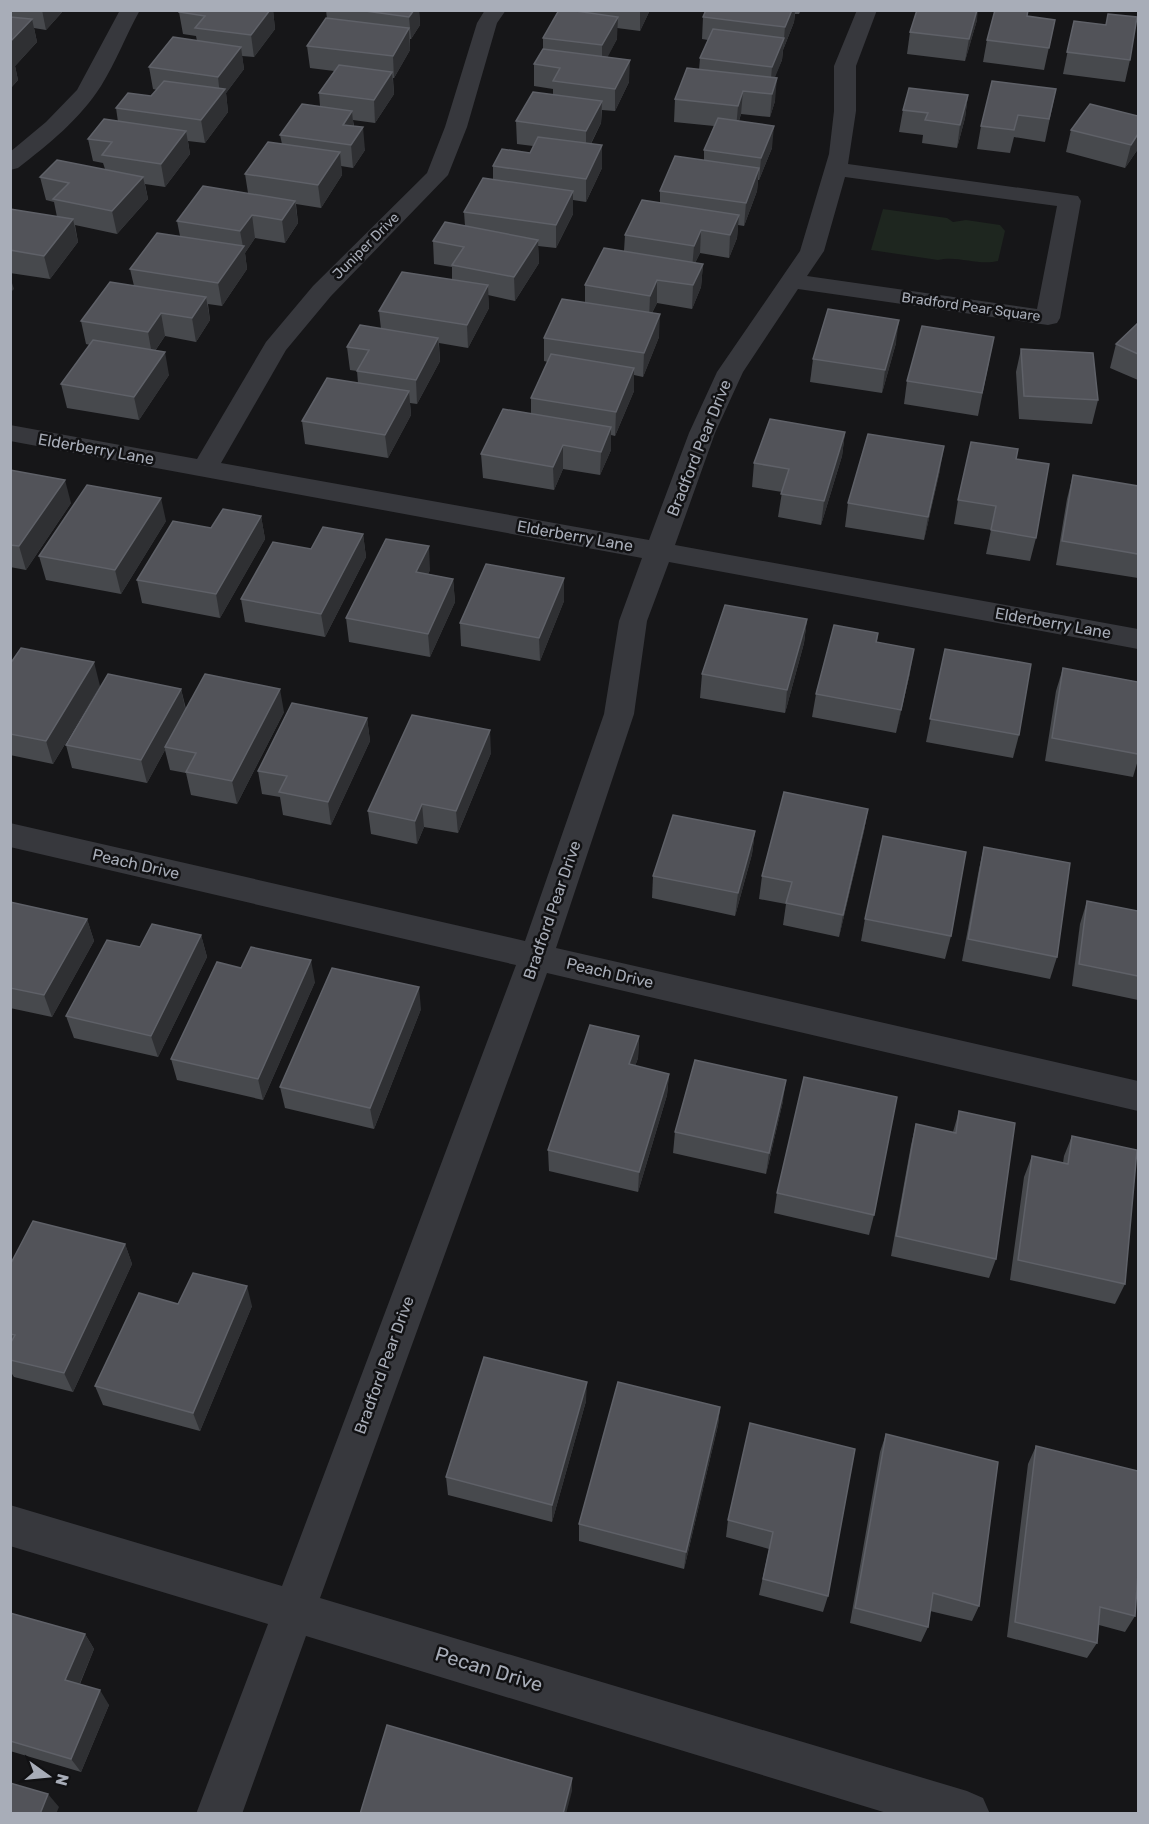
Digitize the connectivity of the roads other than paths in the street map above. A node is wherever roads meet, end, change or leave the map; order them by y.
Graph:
1 (130, 10) edge
2 (496, 10) edge
3 (867, 10) edge
4 (10, 163) edge
5 (836, 169) junction
6 (792, 281) junction
7 (10, 433) edge
8 (205, 468) junction
9 (659, 551) junction
10 (1138, 639) edge
11 (10, 835) edge
12 (536, 956) junction
13 (1138, 1096) edge
14 (10, 1525) edge
15 (292, 1610) junction
16 (219, 1814) edge
17 (967, 1814) edge

1 - 4 street
2 - 8 street, Juniper Drive
3 - 5 street, Bradford Pear Drive
5 - 6 street, Bradford Pear Drive
5 - 6 street, Bradford Pear Square
6 - 9 street, Bradford Pear Drive
7 - 8 street, Elderberry Lane
8 - 9 street, Elderberry Lane
9 - 10 street, Elderberry Lane
9 - 12 street, Bradford Pear Drive
11 - 12 street, Peach Drive
12 - 13 street, Peach Drive
12 - 15 street, Bradford Pear Drive
14 - 15 street, Pecan Drive
15 - 16 street, Bradford Pear Drive
15 - 17 street, Pecan Drive

